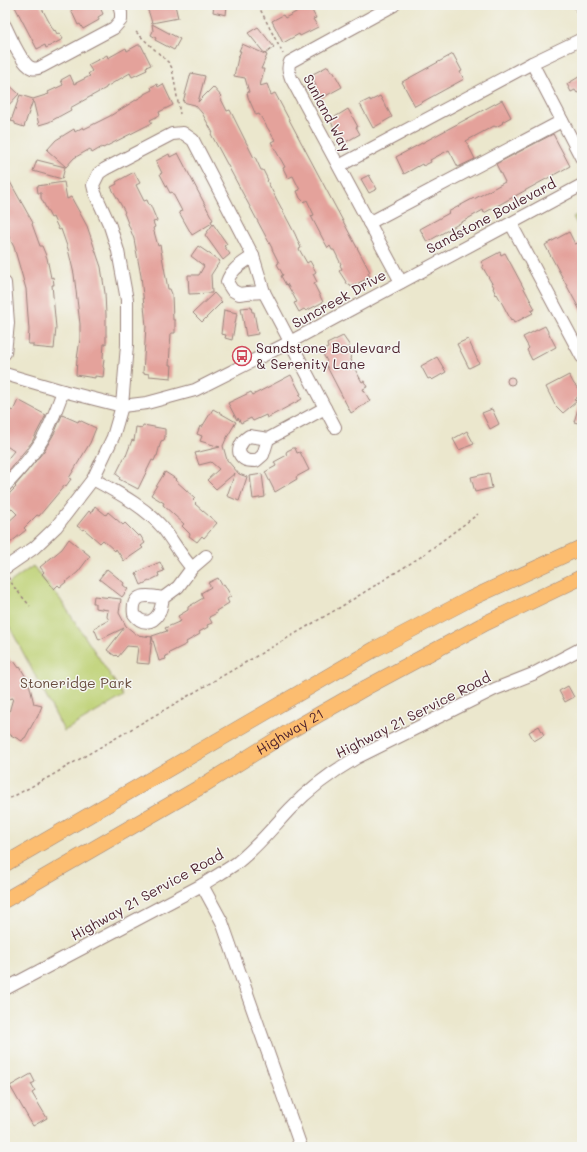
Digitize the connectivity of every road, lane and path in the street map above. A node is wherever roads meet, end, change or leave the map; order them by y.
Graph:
1 (119, 5) edge
2 (258, 5) edge
3 (394, 5) edge
4 (581, 5) edge
5 (582, 9) edge
6 (5, 26) edge
7 (136, 32) dead end
8 (582, 39) edge
9 (283, 54) dead end
10 (532, 63) junction
11 (180, 114) dead end
12 (562, 121) junction
13 (582, 159) edge
14 (339, 166) junction
15 (582, 185) edge
16 (369, 223) junction
17 (511, 224) junction
18 (253, 256) junction
19 (415, 275) joint
20 (401, 282) junction
21 (5, 284) edge
22 (264, 292) junction
23 (290, 342) junction
24 (5, 352) edge
25 (582, 357) edge
26 (5, 374) edge
27 (63, 391) junction
28 (122, 406) junction
29 (325, 408) junction
30 (335, 427) dead end
31 (268, 439) dead end
32 (93, 479) junction
33 (5, 486) edge
34 (478, 514) dead end
35 (582, 547) edge
36 (206, 556) dead end
37 (192, 568) junction
38 (6, 572) edge
39 (582, 577) edge
40 (163, 598) dead end
41 (30, 606) dead end
42 (582, 648) edge
43 (5, 801) edge
44 (5, 864) edge
45 (202, 885) junction
46 (5, 900) edge
47 (5, 989) edge
48 (302, 1147) edge

1 - 6 street
2 - 9 path
3 - 14 street, Sunland Way
4 - 5 street
7 - 11 path
8 - 10 street
10 - 12 street
10 - 14 street
12 - 13 street
12 - 16 street
14 - 16 street, Sunland Way
15 - 17 street, Sandstone Boulevard
16 - 20 street, Sunland Way
17 - 19 street, Sandstone Boulevard
17 - 25 street
18 - 22 street
18 - 22 street
18 - 28 street
19 - 20 street, Suncreek Drive
20 - 23 street, Suncreek Drive
21 - 24 street
22 - 23 street
23 - 28 street, Suncreek Drive
23 - 29 street
26 - 27 street, Suncreek Drive
27 - 28 street, Suncreek Drive
27 - 33 street
28 - 32 street
29 - 30 street
29 - 31 street
32 - 37 street
32 - 38 street
34 - 43 path
35 - 44 main road, Highway 21
36 - 37 street
37 - 40 street
38 - 41 path
39 - 46 main road, Highway 21
42 - 45 street, Highway 21 Service Road
45 - 47 street, Highway 21 Service Road
45 - 48 street

